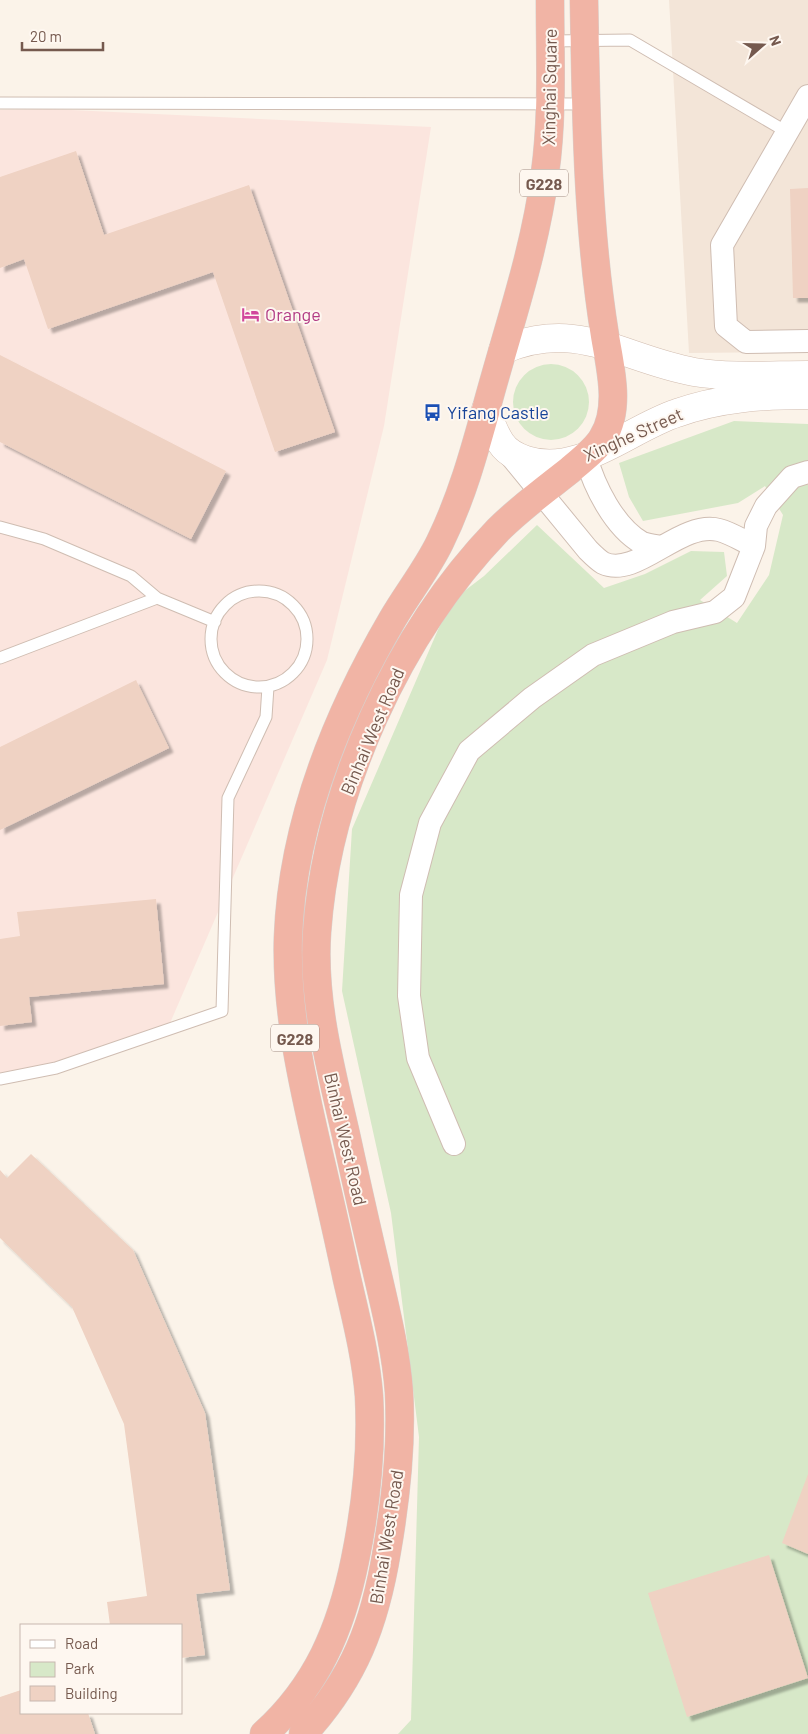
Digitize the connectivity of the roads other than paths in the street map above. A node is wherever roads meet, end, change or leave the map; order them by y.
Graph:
1 (550, 6) edge
2 (584, 6) edge
3 (550, 41) junction
4 (585, 41) junction
5 (808, 96) edge
6 (0, 103) edge
7 (551, 104) junction
8 (586, 104) junction
9 (787, 132) junction
10 (808, 341) edge
11 (607, 345) junction
12 (503, 350) junction
13 (808, 375) edge
14 (808, 395) edge
15 (486, 409) junction
16 (502, 445) junction
17 (586, 456) junction
18 (808, 472) edge
19 (542, 493) junction
20 (0, 527) edge
21 (754, 546) junction
22 (661, 547) junction
23 (157, 598) junction
24 (215, 622) junction
25 (0, 658) edge
26 (268, 687) junction
27 (0, 1079) edge
28 (454, 1144) dead end
29 (264, 1734) edge
30 (303, 1734) edge

1 - 3 highway, Xinghai Square / G228
2 - 4 highway, Xinghai Square / G228
3 - 4 lane
3 - 7 highway, Xinghai Square / G228
4 - 8 highway, Xinghai Square / G228
4 - 9 lane
5 - 9 street
6 - 7 lane
7 - 8 lane
7 - 12 highway, Xinghai Square / G228
8 - 11 highway, Xinghai Square / G228
9 - 10 street
11 - 12 street
11 - 13 street
11 - 17 highway, Binhai West Road / G228
12 - 15 highway, Binhai West Road / G228
14 - 17 street, Xinghe Street
15 - 16 street, Xinghe Street
15 - 29 highway, Binhai West Road / G228
16 - 17 street, Xinghe Street
16 - 19 street
17 - 19 highway, Binhai West Road / G228
17 - 22 street
18 - 21 street
19 - 22 street
19 - 30 highway, Binhai West Road / G228
20 - 23 lane
21 - 22 street
21 - 28 street
23 - 24 lane
23 - 25 lane
24 - 26 lane
24 - 26 lane
26 - 27 lane

